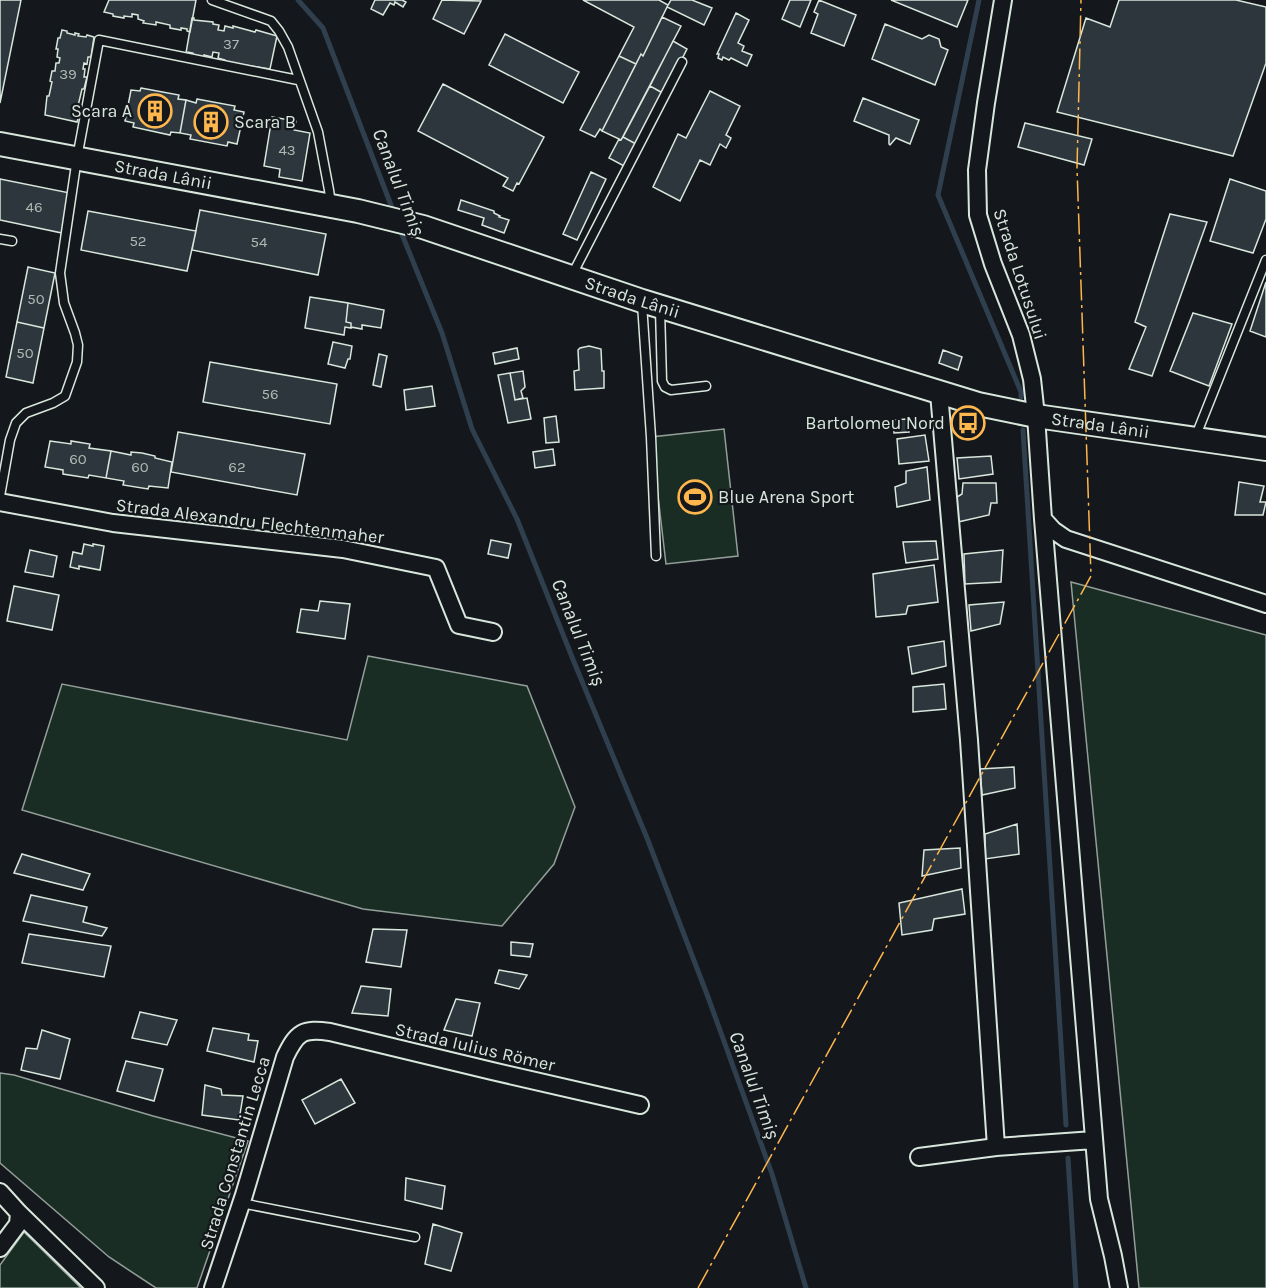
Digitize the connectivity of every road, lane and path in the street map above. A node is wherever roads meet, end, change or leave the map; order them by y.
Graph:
1 (212, 0) edge
2 (1003, 0) edge
3 (682, 62) dead end
4 (298, 80) junction
5 (0, 144) edge
6 (77, 158) junction
7 (331, 207) junction
8 (0, 239) edge
9 (12, 241) dead end
10 (1266, 260) edge
11 (570, 278) junction
12 (651, 303) junction
13 (706, 386) dead end
14 (939, 393) junction
15 (1036, 416) junction
16 (1195, 438) junction
17 (1266, 449) edge
18 (0, 496) edge
19 (0, 502) edge
20 (1043, 519) junction
21 (656, 556) dead end
22 (1266, 604) edge
23 (493, 632) dead end
24 (302, 1034) joint
25 (639, 1105) dead end
26 (1094, 1140) junction
27 (996, 1147) junction
28 (919, 1157) dead end
29 (0, 1192) edge
30 (241, 1203) junction
31 (19, 1213) junction
32 (415, 1237) dead end
33 (0, 1248) edge
34 (96, 1288) edge
35 (213, 1288) edge
36 (1119, 1288) edge

1 - 4 lane
2 - 15 street, Strada Lotusului
3 - 11 lane
4 - 6 lane
4 - 7 lane
5 - 6 main road, Strada Lânii
6 - 7 main road, Strada Lânii
6 - 18 lane
7 - 11 main road, Strada Lânii
8 - 9 lane
10 - 16 lane
11 - 12 main road, Strada Lânii
12 - 13 lane
12 - 14 main road, Strada Lânii
12 - 21 lane
14 - 15 main road, Strada Lânii
14 - 27 street
15 - 16 main road, Strada Lânii
15 - 20 street, Strada Lotusului
16 - 17 main road, Strada Lânii
19 - 23 street, Strada Alexandru Flechtenmaher
20 - 22 street
20 - 26 street, Strada Lotusului
24 - 25 street, Strada Iulius Römer
24 - 30 street, Strada Constantin Lecca
26 - 27 street
26 - 36 street, Strada Lotusului
27 - 28 street
29 - 31 street
30 - 32 lane
30 - 35 street, Strada Constantin Lecca
31 - 33 street
31 - 34 street

